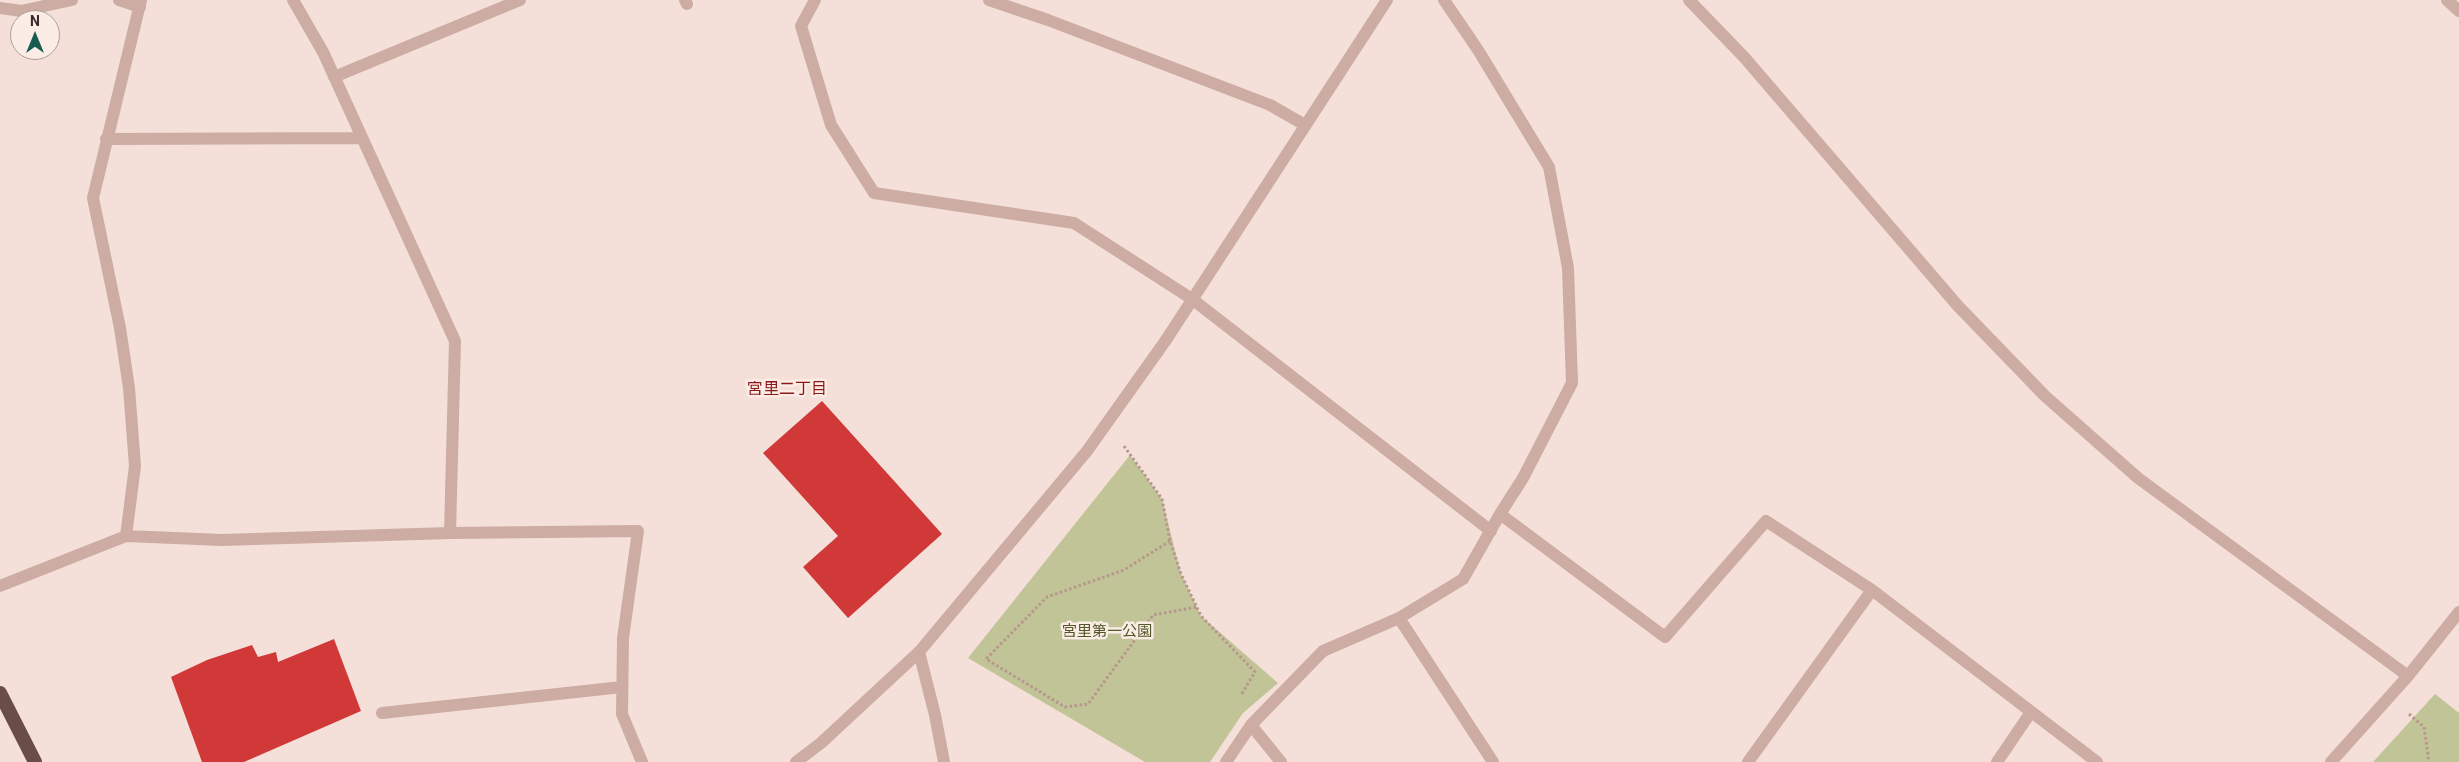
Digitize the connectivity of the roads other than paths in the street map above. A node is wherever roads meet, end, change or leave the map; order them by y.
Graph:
1 (72, 0) edge
2 (118, 0) edge
3 (293, 0) edge
4 (520, 0) edge
5 (815, 0) edge
6 (988, 0) edge
7 (1387, 0) edge
8 (1444, 0) edge
9 (1689, 0) edge
10 (2447, 0) edge
11 (140, 4) edge
12 (0, 8) edge
13 (2459, 11) edge
14 (334, 77) junction
15 (1304, 125) junction
16 (362, 138) junction
17 (106, 139) junction
18 (1192, 299) junction
19 (1500, 514) junction
20 (1491, 531) junction
21 (450, 533) junction
22 (126, 536) junction
23 (0, 586) edge
24 (1872, 590) junction
25 (2459, 612) edge
26 (1399, 618) junction
27 (920, 652) junction
28 (2408, 676) junction
29 (622, 687) junction
30 (0, 693) edge
31 (2031, 712) junction
32 (382, 713) dead end
33 (1251, 725) junction
34 (35, 762) edge
35 (642, 762) edge
36 (796, 762) edge
37 (944, 762) edge
38 (1226, 762) edge
39 (1281, 762) edge
40 (1493, 762) edge
41 (1748, 762) edge
42 (1997, 762) edge
43 (2096, 762) edge
44 (2330, 762) edge

1 - 12 street
2 - 11 street
3 - 14 street
4 - 14 street
5 - 18 street
6 - 15 street
7 - 15 street
8 - 19 street
9 - 28 street
10 - 13 street
11 - 17 street
14 - 16 street
15 - 18 street
16 - 17 street
16 - 21 street
17 - 22 street
18 - 20 street
18 - 27 street
19 - 20 street
19 - 24 street
20 - 26 street
21 - 22 street
21 - 29 street
22 - 23 street
24 - 31 street
24 - 41 street
25 - 28 street
26 - 33 street
26 - 40 street
27 - 36 street
27 - 37 street
28 - 44 street
29 - 32 street
29 - 35 street
30 - 34 highway
31 - 42 street
31 - 43 street
33 - 38 street
33 - 39 street

